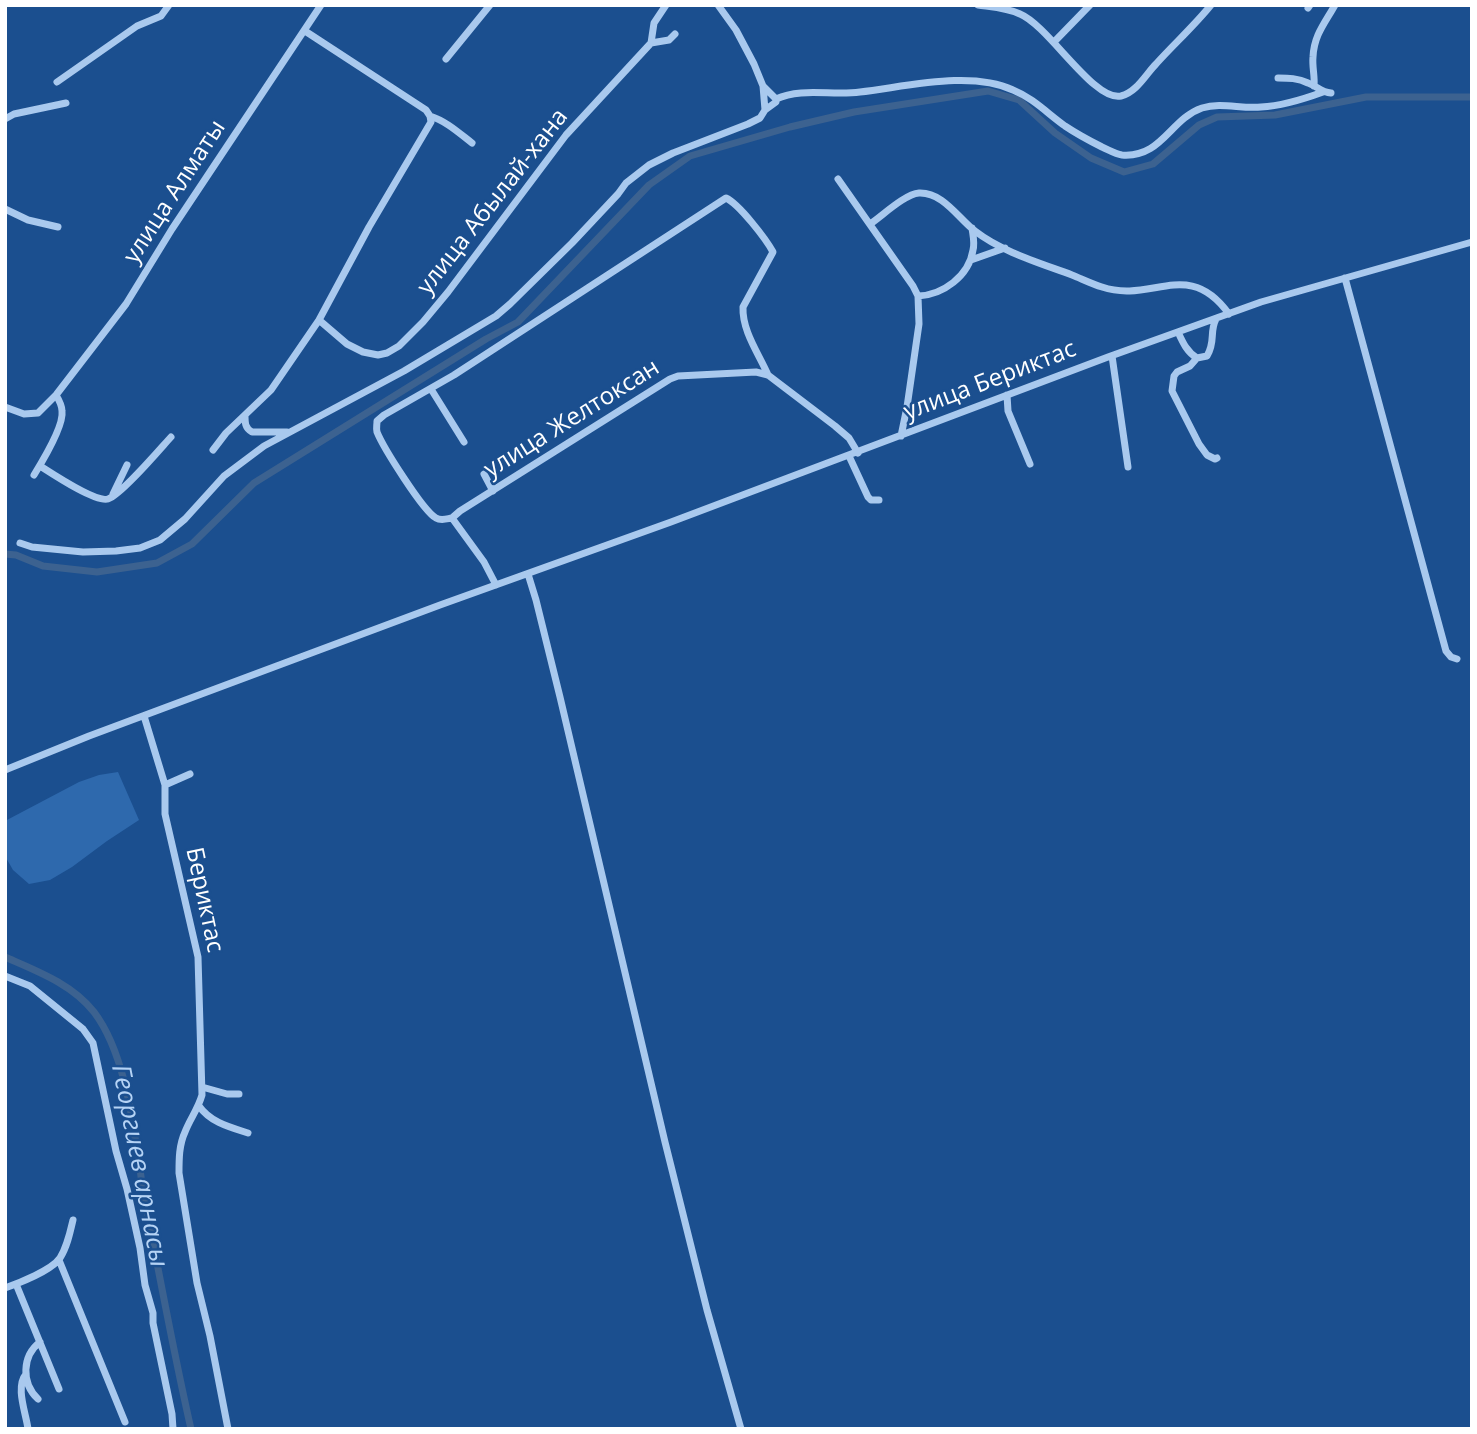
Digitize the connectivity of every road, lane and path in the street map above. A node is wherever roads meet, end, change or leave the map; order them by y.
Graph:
1 (169, 5) edge
2 (321, 5) edge
3 (489, 5) edge
4 (666, 5) edge
5 (718, 5) edge
6 (978, 5) edge
7 (1090, 5) edge
8 (1211, 5) edge
9 (1335, 5) edge
10 (304, 31) junction
11 (675, 34) dead end
12 (1054, 42) junction
13 (652, 43) junction
14 (446, 59) dead end
15 (1278, 78) dead end
16 (57, 82) dead end
17 (763, 86) junction
18 (1314, 86) junction
19 (776, 99) junction
20 (66, 103) dead end
21 (765, 110) junction
22 (430, 116) junction
23 (5, 119) edge
24 (472, 143) dead end
25 (838, 179) dead end
26 (5, 209) edge
27 (870, 224) junction
28 (58, 227) dead end
29 (972, 228) junction
30 (1472, 242) edge
31 (1005, 248) junction
32 (971, 260) junction
33 (1345, 278) junction
34 (918, 296) junction
35 (1228, 314) junction
36 (1216, 319) junction
37 (319, 320) junction
38 (1178, 332) junction
39 (1112, 356) junction
40 (1197, 358) junction
41 (768, 375) junction
42 (431, 389) junction
43 (56, 395) junction
44 (1007, 395) junction
45 (5, 407) edge
46 (245, 415) junction
47 (291, 431) junction
48 (901, 436) junction
49 (171, 437) dead end
50 (464, 442) dead end
51 (213, 450) dead end
52 (858, 453) junction
53 (849, 456) junction
54 (1217, 458) dead end
55 (1030, 464) dead end
56 (127, 465) dead end
57 (40, 466) junction
58 (1128, 467) dead end
59 (484, 474) dead end
60 (34, 475) dead end
61 (493, 491) junction
62 (109, 499) junction
63 (879, 500) dead end
64 (452, 518) junction
65 (20, 543) dead end
66 (528, 574) junction
67 (496, 585) junction
68 (1457, 659) dead end
69 (144, 716) junction
70 (5, 770) edge
71 (190, 774) dead end
72 (165, 785) junction
73 (5, 976) edge
74 (202, 1091) junction
75 (239, 1094) dead end
76 (199, 1106) junction
77 (248, 1133) dead end
78 (73, 1220) dead end
79 (59, 1260) junction
80 (16, 1284) junction
81 (5, 1288) edge
82 (40, 1342) junction
83 (26, 1374) junction
84 (59, 1389) dead end
85 (38, 1399) dead end
86 (125, 1422) dead end
87 (28, 1429) edge
88 (173, 1429) edge
89 (228, 1429) edge
90 (741, 1429) edge

1 - 16 street
2 - 10 street, улица Алматы
3 - 14 street
4 - 13 street, улица Абылай-хана
5 - 17 street
6 - 12 street
7 - 12 street
8 - 12 street
9 - 18 street
10 - 22 street
10 - 43 street, улица Алматы
11 - 13 street
13 - 37 street, улица Абылай-хана
15 - 18 street
17 - 19 street
17 - 21 street
18 - 19 street
19 - 21 street
20 - 23 street
21 - 47 street
22 - 24 street
22 - 37 street
25 - 27 street
26 - 28 street
27 - 29 street
27 - 34 street
29 - 31 street
29 - 32 street
30 - 33 street, улица Бериктас
31 - 32 street
31 - 35 street
32 - 34 street
33 - 35 street, улица Бериктас
33 - 68 street
34 - 48 street
35 - 36 street, улица Бериктас
36 - 38 street, улица Бериктас
36 - 40 street
37 - 46 street
38 - 39 street, улица Бериктас
38 - 40 street
39 - 44 street, улица Бериктас
39 - 58 street
40 - 54 street
41 - 42 street
41 - 52 street
41 - 61 street, улица Желтоксан
42 - 50 street
42 - 64 street
43 - 45 street, улица Алматы
43 - 57 street
44 - 48 street, улица Бериктас
44 - 55 street
46 - 47 street
46 - 51 street
47 - 65 street
48 - 52 street, улица Бериктас
49 - 62 street
52 - 53 street, улица Бериктас
53 - 63 street
53 - 66 street, улица Бериктас
56 - 62 street
57 - 60 street
57 - 62 street
59 - 61 street
61 - 64 street, улица Желтоксан
64 - 67 street
66 - 67 street, улица Бериктас
66 - 90 street
67 - 69 street, улица Бериктас
69 - 70 street, улица Бериктас
69 - 72 street, Бериктас
71 - 72 street
72 - 74 street, Бериктас
73 - 88 street
74 - 75 street
74 - 76 street, Бериктас
76 - 77 street
76 - 89 street, Бериктас
78 - 79 street
79 - 80 street
79 - 86 street
80 - 81 street
80 - 82 street
82 - 83 street
82 - 84 street
83 - 85 street
83 - 87 street

